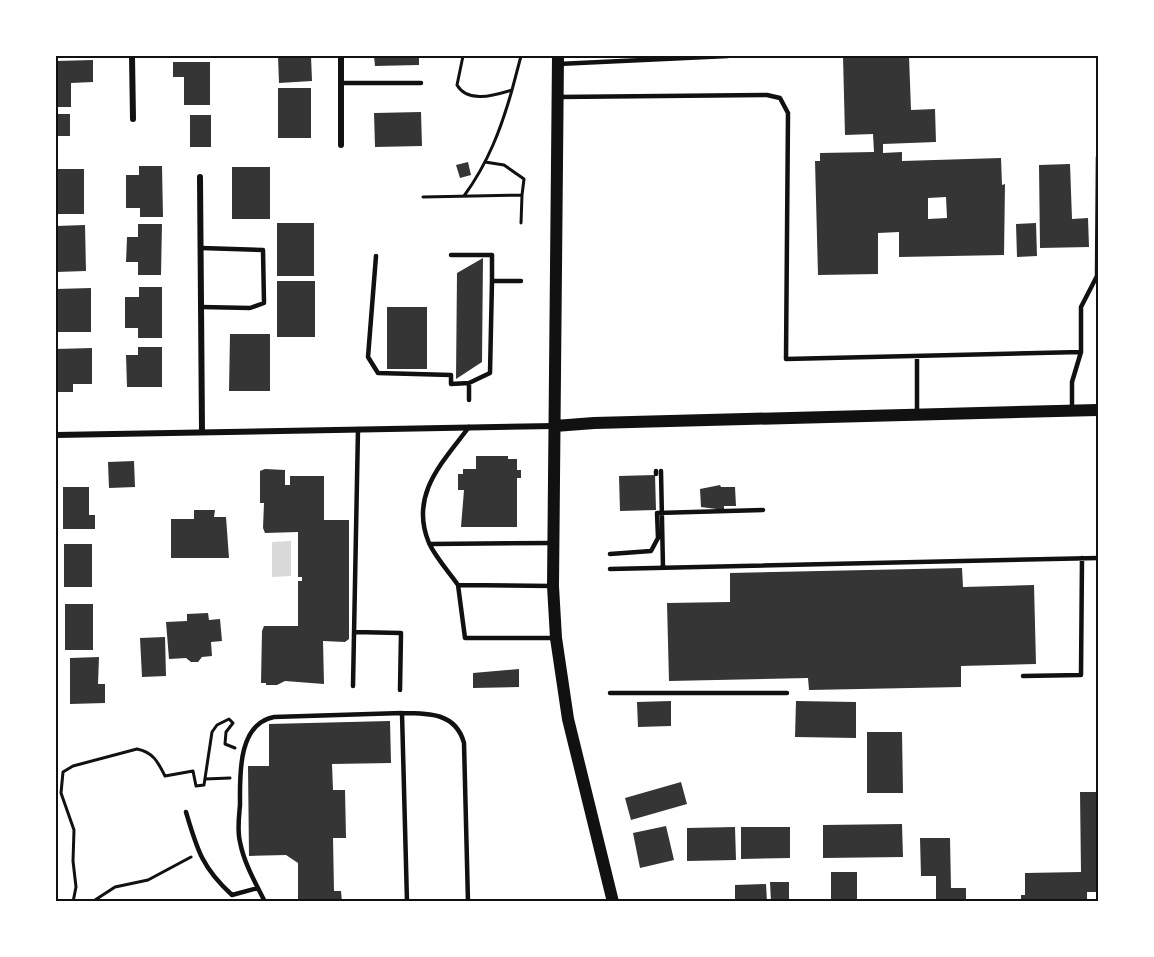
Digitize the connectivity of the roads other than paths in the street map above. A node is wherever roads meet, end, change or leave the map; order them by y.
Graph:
1 (132, 56) edge
2 (341, 56) edge
3 (728, 56) edge
4 (558, 60) edge
5 (421, 82) dead end
6 (341, 83) junction
7 (558, 97) junction
8 (132, 119) dead end
9 (341, 145) dead end
10 (1098, 157) edge
11 (200, 177) dead end
12 (201, 248) junction
13 (451, 255) dead end
14 (376, 256) dead end
15 (492, 280) junction
16 (521, 280) dead end
17 (201, 307) junction
18 (1081, 352) junction
19 (917, 357) junction
20 (469, 384) junction
21 (469, 400) dead end
22 (1098, 410) edge
23 (1072, 411) junction
24 (917, 414) junction
25 (555, 426) junction
26 (469, 427) junction
27 (358, 429) junction
28 (202, 432) junction
29 (56, 435) edge
30 (658, 472) dead end
31 (763, 510) dead end
32 (662, 513) junction
33 (554, 543) junction
34 (430, 544) junction
35 (610, 554) dead end
36 (1082, 558) junction
37 (1098, 558) edge
38 (663, 568) junction
39 (610, 569) dead end
40 (458, 585) junction
41 (553, 586) junction
42 (354, 632) junction
43 (556, 638) junction
44 (1023, 676) dead end
45 (353, 686) dead end
46 (400, 690) dead end
47 (610, 693) dead end
48 (787, 693) dead end
49 (402, 713) junction
50 (186, 812) dead end
51 (258, 888) junction
52 (265, 902) edge
53 (407, 902) edge
54 (468, 902) edge
55 (613, 902) edge

1 - 8 street
2 - 6 street
3 - 4 lane
4 - 7 main road
5 - 6 lane
6 - 9 street
7 - 19 lane
7 - 25 main road
10 - 18 lane
11 - 12 street
12 - 17 street
12 - 17 lane
13 - 15 lane
14 - 20 lane
15 - 16 lane
15 - 20 lane
17 - 28 street
18 - 19 lane
18 - 23 lane
19 - 24 lane
20 - 21 lane
22 - 23 main road
23 - 24 main road
24 - 25 main road
25 - 26 street
25 - 33 main road
26 - 27 street
26 - 34 lane
27 - 28 street
27 - 42 lane
28 - 29 street
30 - 32 lane
31 - 32 lane
32 - 35 lane
32 - 38 lane
33 - 34 lane
33 - 41 main road
34 - 40 lane
36 - 37 lane
36 - 38 lane
36 - 44 lane
38 - 39 lane
40 - 41 lane
40 - 43 lane
41 - 43 main road
42 - 45 lane
42 - 46 lane
43 - 55 main road
47 - 48 lane
49 - 51 lane
49 - 53 lane
49 - 54 lane
50 - 51 lane
51 - 52 lane

